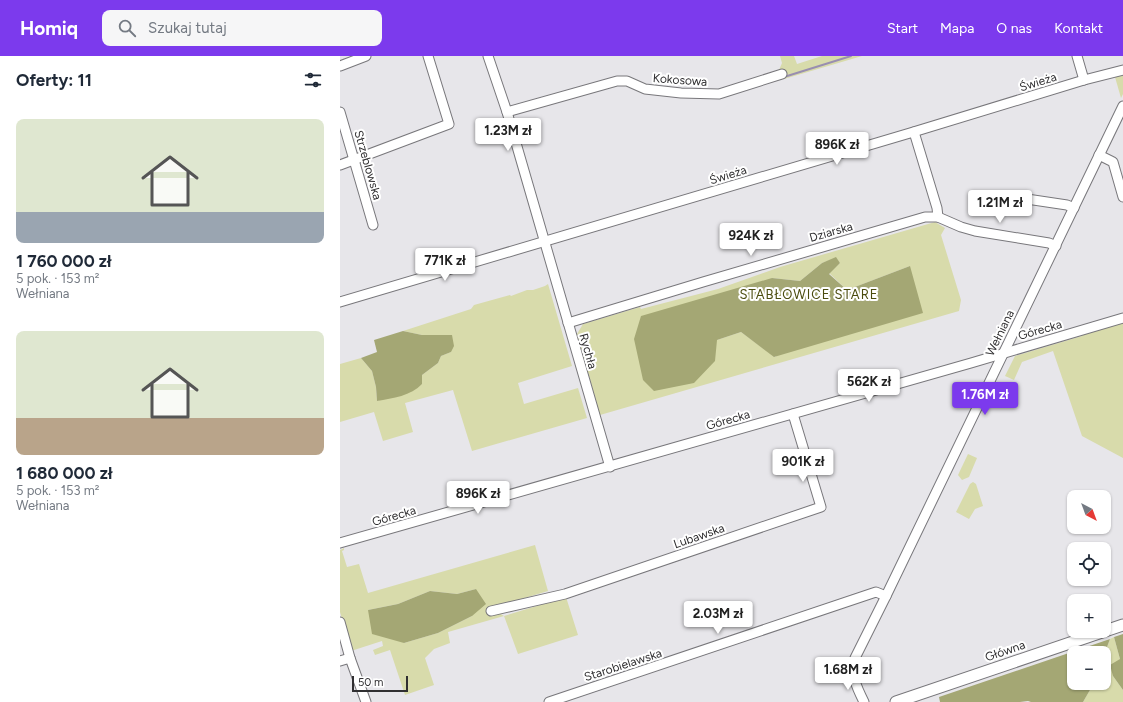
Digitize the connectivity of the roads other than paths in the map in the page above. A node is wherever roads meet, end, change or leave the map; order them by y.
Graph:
1 (366, 56) edge
2 (428, 56) edge
3 (488, 56) edge
4 (1077, 56) edge
5 (340, 66) edge
6 (1123, 70) edge
7 (782, 74) dead end
8 (1084, 80) junction
9 (1123, 106) edge
10 (340, 112) edge
11 (507, 112) junction
12 (914, 132) junction
13 (1099, 155) junction
14 (353, 160) junction
15 (340, 165) edge
16 (1007, 196) dead end
17 (1123, 197) edge
18 (1074, 208) junction
19 (938, 217) junction
20 (373, 225) dead end
21 (545, 242) junction
22 (1056, 246) junction
23 (340, 302) edge
24 (1123, 318) edge
25 (568, 323) junction
26 (1004, 354) junction
27 (793, 414) junction
28 (610, 466) junction
29 (340, 544) edge
30 (886, 596) junction
31 (492, 611) dead end
32 (340, 622) edge
33 (1123, 625) edge
34 (350, 658) junction
35 (340, 661) edge
36 (366, 702) edge
37 (549, 702) edge
38 (864, 702) edge
39 (896, 702) edge

1 - 5 street
2 - 14 street
3 - 11 street, Rychła
4 - 8 street
6 - 8 street, Świeża
7 - 11 street, Kokosowa
8 - 12 street, Świeża
9 - 13 street, Wełniana
10 - 14 street, Strzeblowska
11 - 21 street, Rychła
12 - 19 street
12 - 21 street, Świeża
13 - 17 street
13 - 18 street, Wełniana
14 - 15 street
14 - 20 street, Strzeblowska
16 - 18 street
18 - 22 street, Wełniana
19 - 22 street, Dziarska
19 - 25 street, Dziarska
21 - 23 street, Świeża
21 - 25 street, Rychła
22 - 26 street, Wełniana
24 - 26 street, Górecka
25 - 28 street, Rychła
26 - 27 street, Górecka
26 - 30 street, Wełniana
27 - 28 street, Górecka
27 - 31 street, Lubawska
28 - 29 street, Górecka
30 - 37 street, Starobielawska
30 - 38 street, Wełniana
32 - 34 street
33 - 39 street, Główna
34 - 35 street
34 - 36 street

